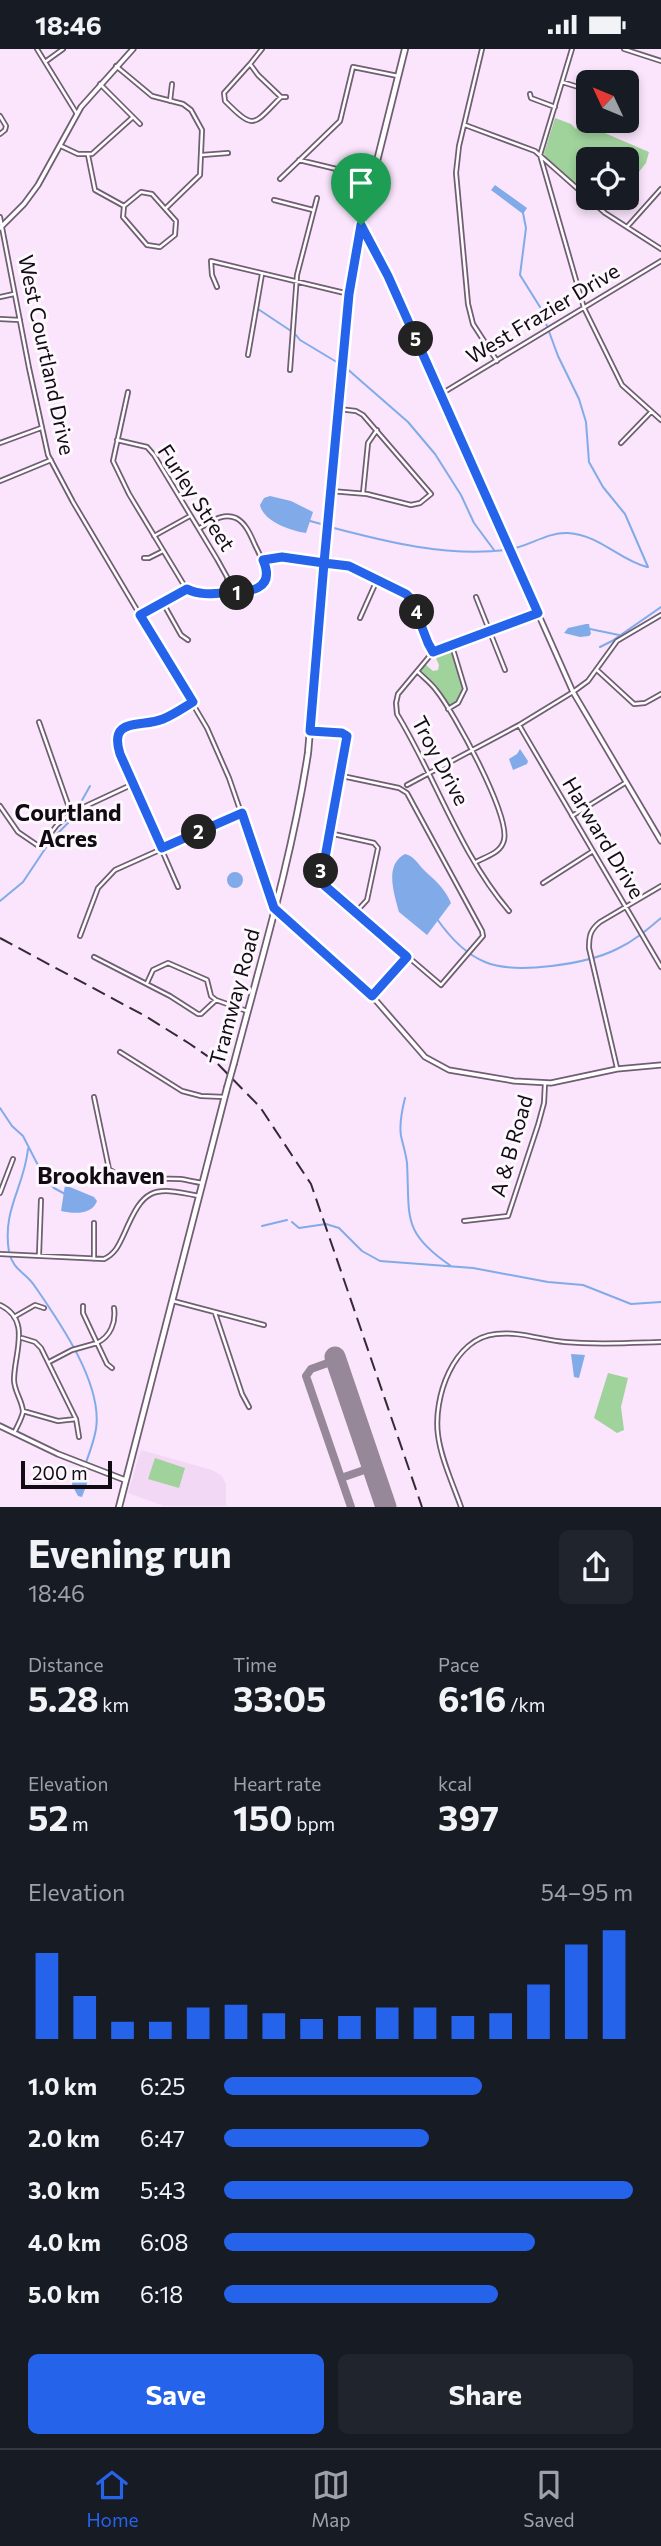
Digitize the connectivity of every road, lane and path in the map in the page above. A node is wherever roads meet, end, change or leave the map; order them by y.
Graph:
1 (37, 49) edge
2 (63, 49) edge
3 (133, 49) edge
4 (262, 49) edge
5 (405, 49) edge
6 (482, 49) edge
7 (572, 49) edge
8 (624, 49) edge
9 (661, 61) edge
10 (45, 62) junction
11 (250, 64) junction
12 (116, 67) junction
13 (398, 76) junction
14 (562, 82) junction
15 (100, 83) junction
16 (172, 84) dead end
17 (576, 86) edge
18 (530, 95) dead end
19 (170, 101) junction
20 (555, 107) junction
21 (77, 114) junction
22 (0, 116) edge
23 (132, 117) junction
24 (140, 124) dead end
25 (464, 124) junction
26 (0, 135) edge
27 (60, 145) junction
28 (228, 153) dead end
29 (88, 155) junction
30 (202, 155) junction
31 (540, 155) junction
32 (299, 160) junction
33 (374, 178) junction
34 (280, 179) dead end
35 (661, 189) edge
36 (317, 198) dead end
37 (274, 200) dead end
38 (124, 206) junction
39 (166, 208) junction
40 (313, 211) junction
41 (0, 217) edge
42 (361, 225) junction
43 (1, 227) edge
44 (627, 227) junction
45 (661, 249) edge
46 (661, 261) edge
47 (262, 274) junction
48 (298, 282) junction
49 (217, 288) dead end
50 (15, 293) junction
51 (349, 294) junction
52 (0, 297) edge
53 (584, 308) junction
54 (0, 319) edge
55 (20, 320) junction
56 (248, 355) dead end
57 (497, 361) junction
58 (290, 370) dead end
59 (128, 392) dead end
60 (441, 394) junction
61 (338, 406) junction
62 (651, 412) junction
63 (661, 420) edge
64 (41, 428) junction
65 (377, 430) junction
66 (117, 440) junction
67 (0, 443) edge
68 (621, 443) dead end
69 (51, 460) junction
70 (0, 481) edge
71 (331, 491) junction
72 (363, 493) junction
73 (191, 516) junction
74 (200, 528) junction
75 (154, 536) junction
76 (163, 551) junction
77 (144, 558) dead end
78 (263, 560) junction
79 (324, 563) junction
80 (377, 580) junction
81 (187, 589) junction
82 (228, 593) junction
83 (476, 597) dead end
84 (162, 603) junction
85 (538, 613) junction
86 (140, 615) junction
87 (661, 615) edge
88 (360, 618) dead end
89 (490, 632) junction
90 (188, 640) dead end
91 (452, 646) junction
92 (433, 652) junction
93 (505, 670) dead end
94 (597, 670) junction
95 (417, 671) junction
96 (573, 692) junction
97 (661, 694) edge
98 (193, 702) junction
99 (448, 709) junction
100 (39, 722) dead end
101 (519, 725) junction
102 (310, 731) junction
103 (470, 750) junction
104 (429, 772) junction
105 (342, 776) junction
106 (625, 783) junction
107 (133, 784) junction
108 (407, 785) dead end
109 (0, 806) edge
110 (71, 813) junction
111 (242, 813) junction
112 (572, 816) junction
113 (329, 833) junction
114 (661, 841) edge
115 (162, 848) junction
116 (593, 851) junction
117 (476, 862) junction
118 (543, 883) dead end
119 (661, 886) edge
120 (178, 887) dead end
121 (625, 907) junction
122 (274, 908) junction
123 (509, 911) dead end
124 (355, 912) junction
125 (80, 936) dead end
126 (94, 957) dead end
127 (407, 957) junction
128 (661, 967) edge
129 (147, 984) junction
130 (372, 996) junction
131 (216, 1000) junction
132 (247, 1011) junction
133 (120, 1052) dead end
134 (661, 1065) edge
135 (617, 1069) junction
136 (545, 1082) junction
137 (94, 1097) dead end
138 (225, 1097) junction
139 (13, 1159) dead end
140 (202, 1183) junction
141 (0, 1193) edge
142 (199, 1196) junction
143 (41, 1200) dead end
144 (464, 1221) dead end
145 (94, 1223) dead end
146 (0, 1254) edge
147 (39, 1255) junction
148 (94, 1259) junction
149 (172, 1301) junction
150 (0, 1305) edge
151 (83, 1306) dead end
152 (44, 1308) dead end
153 (114, 1308) dead end
154 (215, 1313) junction
155 (14, 1317) junction
156 (264, 1325) dead end
157 (21, 1338) junction
158 (97, 1342) junction
159 (661, 1342) edge
160 (50, 1362) junction
161 (112, 1368) dead end
162 (249, 1407) dead end
163 (23, 1411) junction
164 (76, 1419) junction
165 (0, 1426) edge
166 (14, 1434) junction
167 (79, 1437) dead end
168 (125, 1480) junction
169 (119, 1507) edge
170 (460, 1507) edge

1 - 10 street
2 - 10 street
3 - 12 street
4 - 11 street
5 - 13 main road, Tramway Road
6 - 25 street
7 - 14 street
8 - 9 street
10 - 21 street
11 - 11 street
12 - 15 street
12 - 19 street
13 - 32 street
13 - 33 main road, Tramway Road
14 - 17 street
14 - 20 street
15 - 21 street
15 - 23 street
16 - 19 street
18 - 20 street
19 - 30 street
20 - 31 street
21 - 27 street
22 - 26 street
23 - 24 street
23 - 29 street
25 - 31 street
25 - 57 street
27 - 29 street
27 - 43 street
28 - 30 street
29 - 38 street
30 - 39 street
31 - 44 street
31 - 53 street
32 - 33 street
32 - 34 street
33 - 42 main road, Tramway Road
35 - 44 street
36 - 40 street
37 - 40 street
38 - 39 street
38 - 39 street
40 - 48 street
41 - 43 street, West Courtland Drive
42 - 51 main road, Tramway Road
42 - 60 street
43 - 50 street, West Courtland Drive
44 - 45 street
46 - 53 street, West Frazier Drive
47 - 48 street
47 - 49 street
47 - 56 street
48 - 51 street
48 - 58 street
50 - 52 street
50 - 55 street, West Courtland Drive
51 - 61 main road, Tramway Road
53 - 57 street, West Frazier Drive
53 - 62 street
54 - 55 street
55 - 64 street, West Courtland Drive
57 - 60 street, West Frazier Drive
59 - 66 street
60 - 85 street
61 - 65 street
61 - 71 main road, Tramway Road
62 - 63 street
62 - 68 street
64 - 67 street
64 - 69 street, West Courtland Drive
65 - 72 street
65 - 72 street
66 - 73 street, Furley Street
66 - 75 street
69 - 70 street
69 - 86 street, West Courtland Drive
71 - 72 street
71 - 79 main road, Tramway Road
73 - 74 street, Furley Street
73 - 75 street
74 - 78 street
74 - 82 street, Furley Street
75 - 76 street
76 - 77 street
76 - 81 street
78 - 79 street
78 - 82 street
79 - 80 street
79 - 102 main road, Tramway Road
80 - 88 street
80 - 92 street
81 - 82 street
81 - 84 street
83 - 89 street
84 - 86 street
84 - 90 street
85 - 89 street
85 - 96 street
86 - 98 street, West Courtland Drive
87 - 94 street
89 - 91 street
89 - 93 street
91 - 92 street
91 - 99 street
92 - 95 street, Troy Drive
94 - 96 street
94 - 97 street
95 - 99 street
95 - 104 street, Troy Drive
96 - 101 street
96 - 106 street
98 - 107 street
98 - 111 street, West Courtland Drive
99 - 103 street
100 - 110 street
101 - 103 street
101 - 112 street, Harward Drive
102 - 105 street
102 - 122 main road, Tramway Road
103 - 104 street
103 - 117 street
104 - 108 street
104 - 117 street, Troy Drive
105 - 113 street
105 - 127 street
106 - 112 street
106 - 114 street
107 - 110 street
107 - 115 street
109 - 110 street
111 - 115 street
111 - 122 street, West Courtland Drive
112 - 116 street, Harward Drive
113 - 124 street
113 - 124 street
115 - 120 street
115 - 125 street
116 - 118 street
116 - 121 street, Harward Drive
117 - 123 street, Troy Drive
119 - 121 street
121 - 128 street, Harward Drive
121 - 135 street
122 - 130 street
122 - 132 main road, Tramway Road
124 - 127 street
126 - 129 street
127 - 130 street
129 - 131 street
129 - 131 street
130 - 136 street
131 - 132 street
132 - 138 main road, Tramway Road, bridge
133 - 138 street
134 - 135 street
135 - 136 street
136 - 144 street, A & B Road
137 - 140 street
138 - 140 main road, Tramway Road
139 - 141 street
140 - 142 main road, Tramway Road
142 - 148 street
142 - 149 main road, Tramway Road
143 - 147 street
145 - 148 street
146 - 147 street
147 - 148 street
149 - 154 street
149 - 168 main road, Tramway Road
150 - 155 street
151 - 158 street
152 - 155 street
153 - 158 street
154 - 156 street
154 - 162 street
155 - 157 street
157 - 160 street
157 - 163 street
158 - 160 street
158 - 161 street
159 - 170 street
160 - 164 street
163 - 164 street
163 - 166 street
164 - 167 street
165 - 166 street
166 - 168 street
168 - 169 main road, Tramway Road

